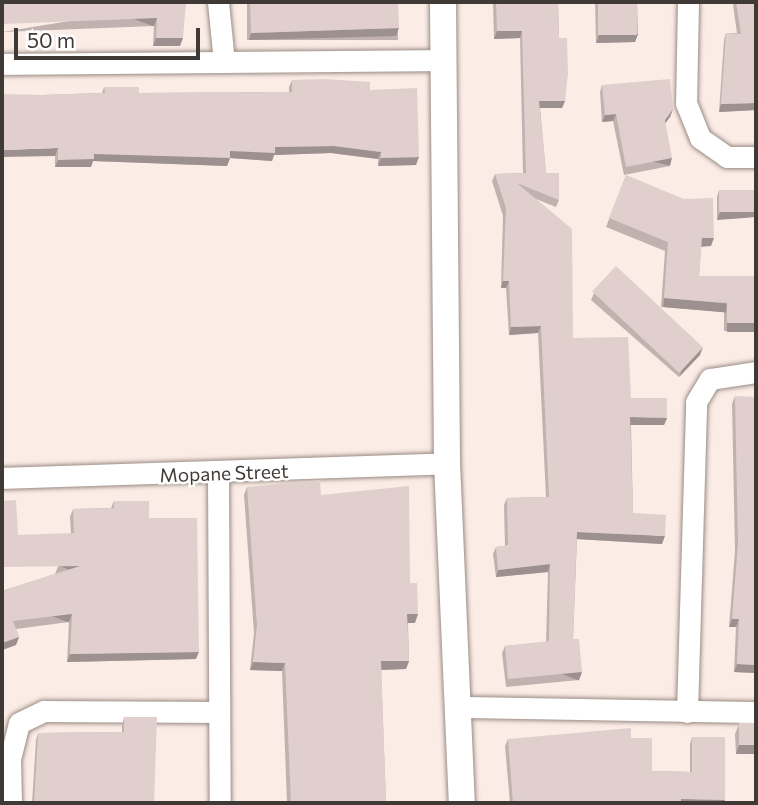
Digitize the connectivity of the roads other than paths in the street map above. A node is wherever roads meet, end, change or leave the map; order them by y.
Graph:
1 (218, 2) edge
2 (443, 2) edge
3 (688, 2) edge
4 (442, 60) junction
5 (224, 62) junction
6 (2, 64) edge
7 (756, 157) edge
8 (756, 372) edge
9 (447, 463) junction
10 (218, 474) junction
11 (2, 478) edge
12 (461, 706) junction
13 (216, 712) junction
14 (687, 712) junction
15 (756, 712) edge
16 (11, 803) edge
17 (220, 803) edge
18 (462, 803) edge

1 - 5 street
2 - 4 street
3 - 7 street
4 - 5 street
4 - 9 street
5 - 6 street
8 - 14 street
9 - 10 street, Mopane Street
9 - 12 street
10 - 11 street, Mopane Street
10 - 13 street
12 - 14 street
12 - 18 street
13 - 16 street
13 - 17 street
14 - 15 street

